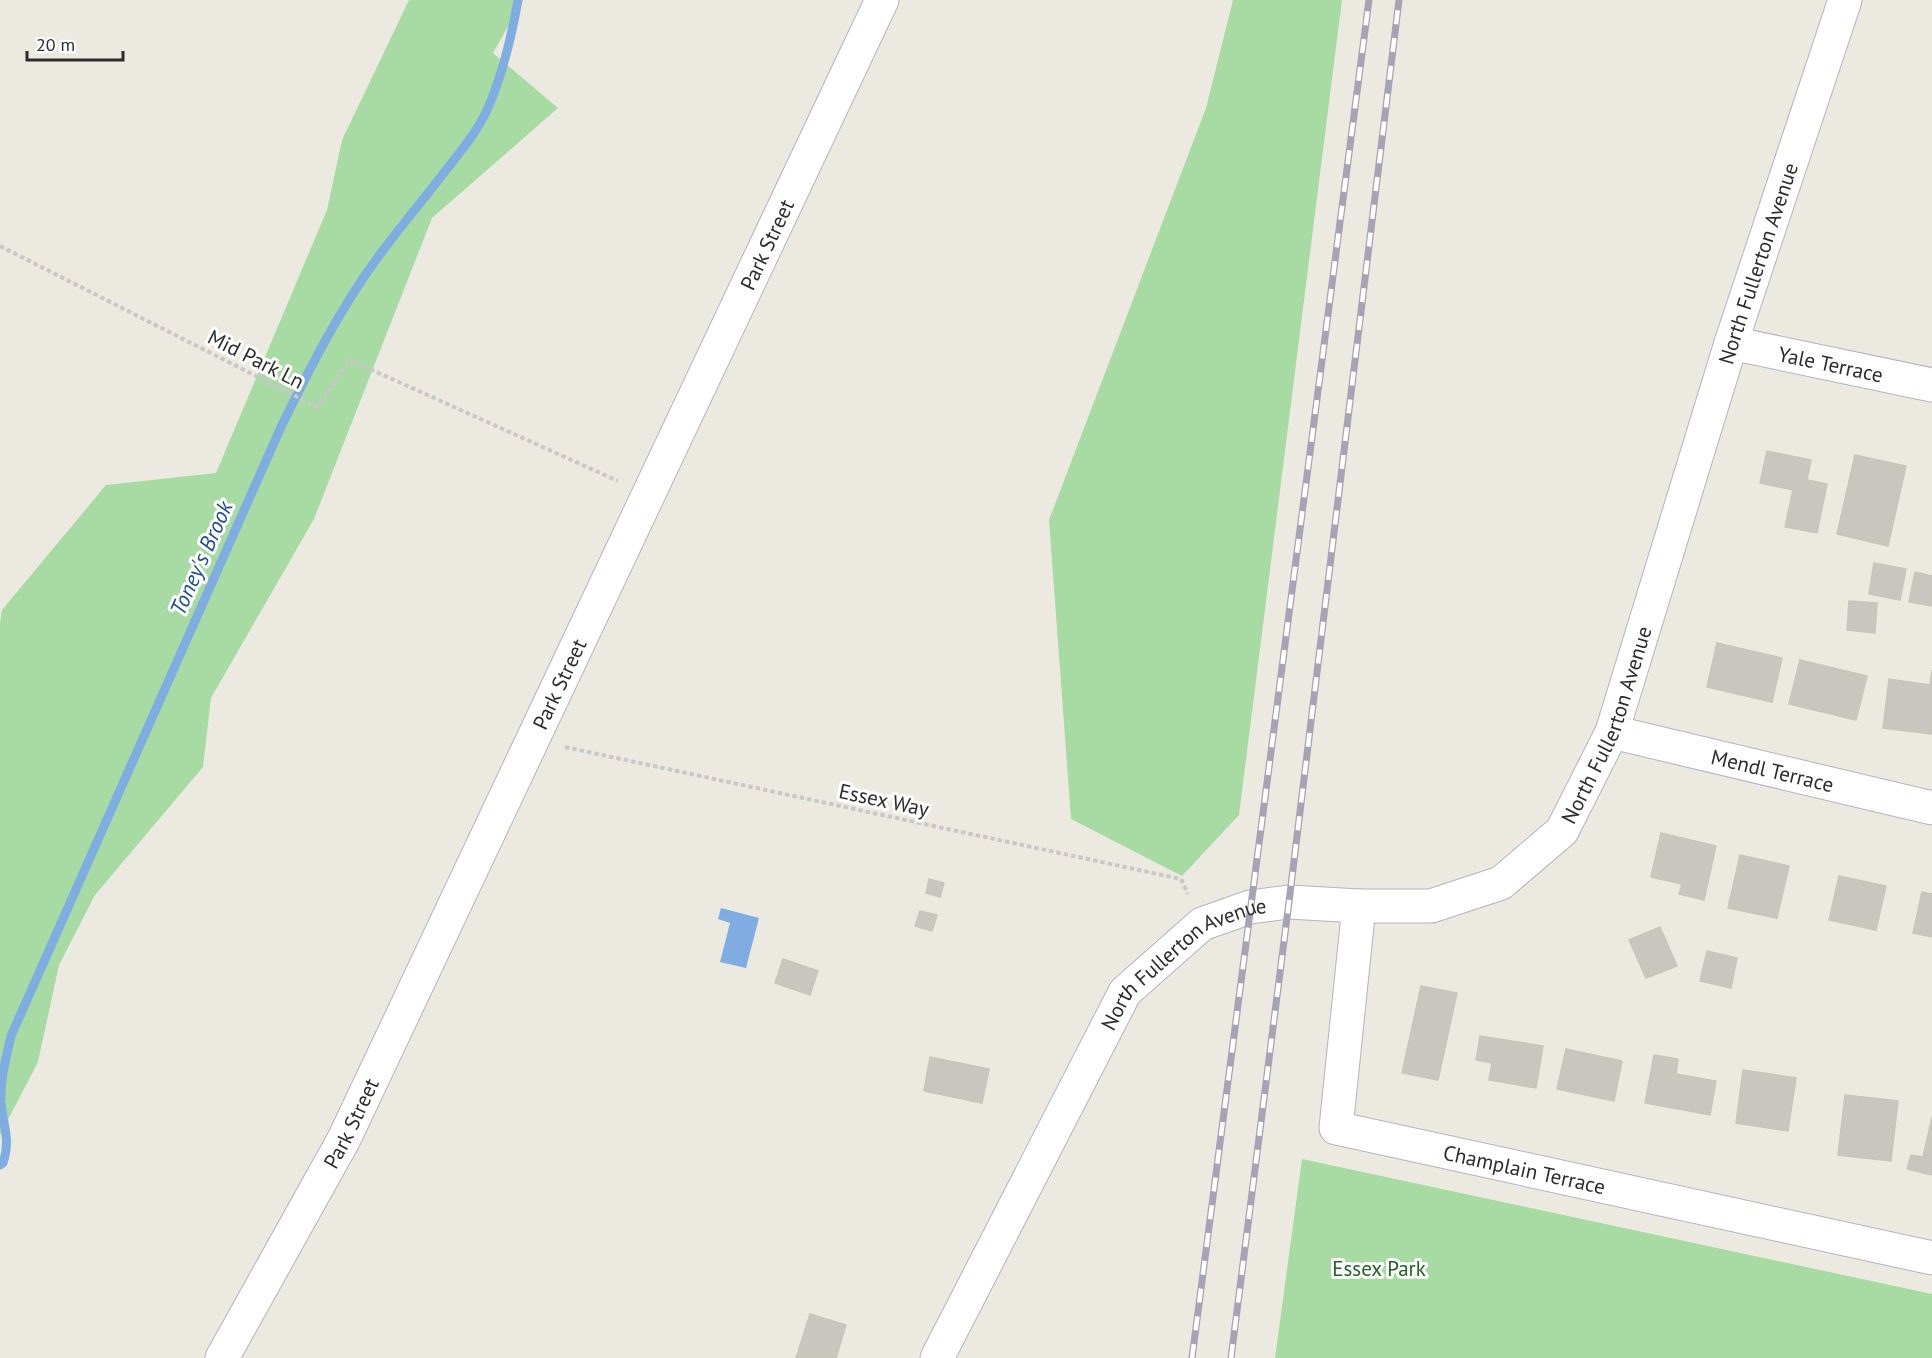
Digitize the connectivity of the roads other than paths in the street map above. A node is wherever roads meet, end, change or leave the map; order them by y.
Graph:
1 (882, 0) edge
2 (1845, 0) edge
3 (1731, 343) junction
4 (1932, 385) edge
5 (1612, 732) junction
6 (1932, 808) edge
7 (1359, 906) junction
8 (1932, 1258) edge
9 (227, 1356) edge
10 (936, 1358) edge

1 - 9 street, Park Street
2 - 3 street, North Fullerton Avenue
3 - 4 street, Yale Terrace
3 - 5 street, North Fullerton Avenue
5 - 6 street, Mendl Terrace
5 - 7 street, North Fullerton Avenue
7 - 8 street, Champlain Terrace
7 - 10 street, North Fullerton Avenue

